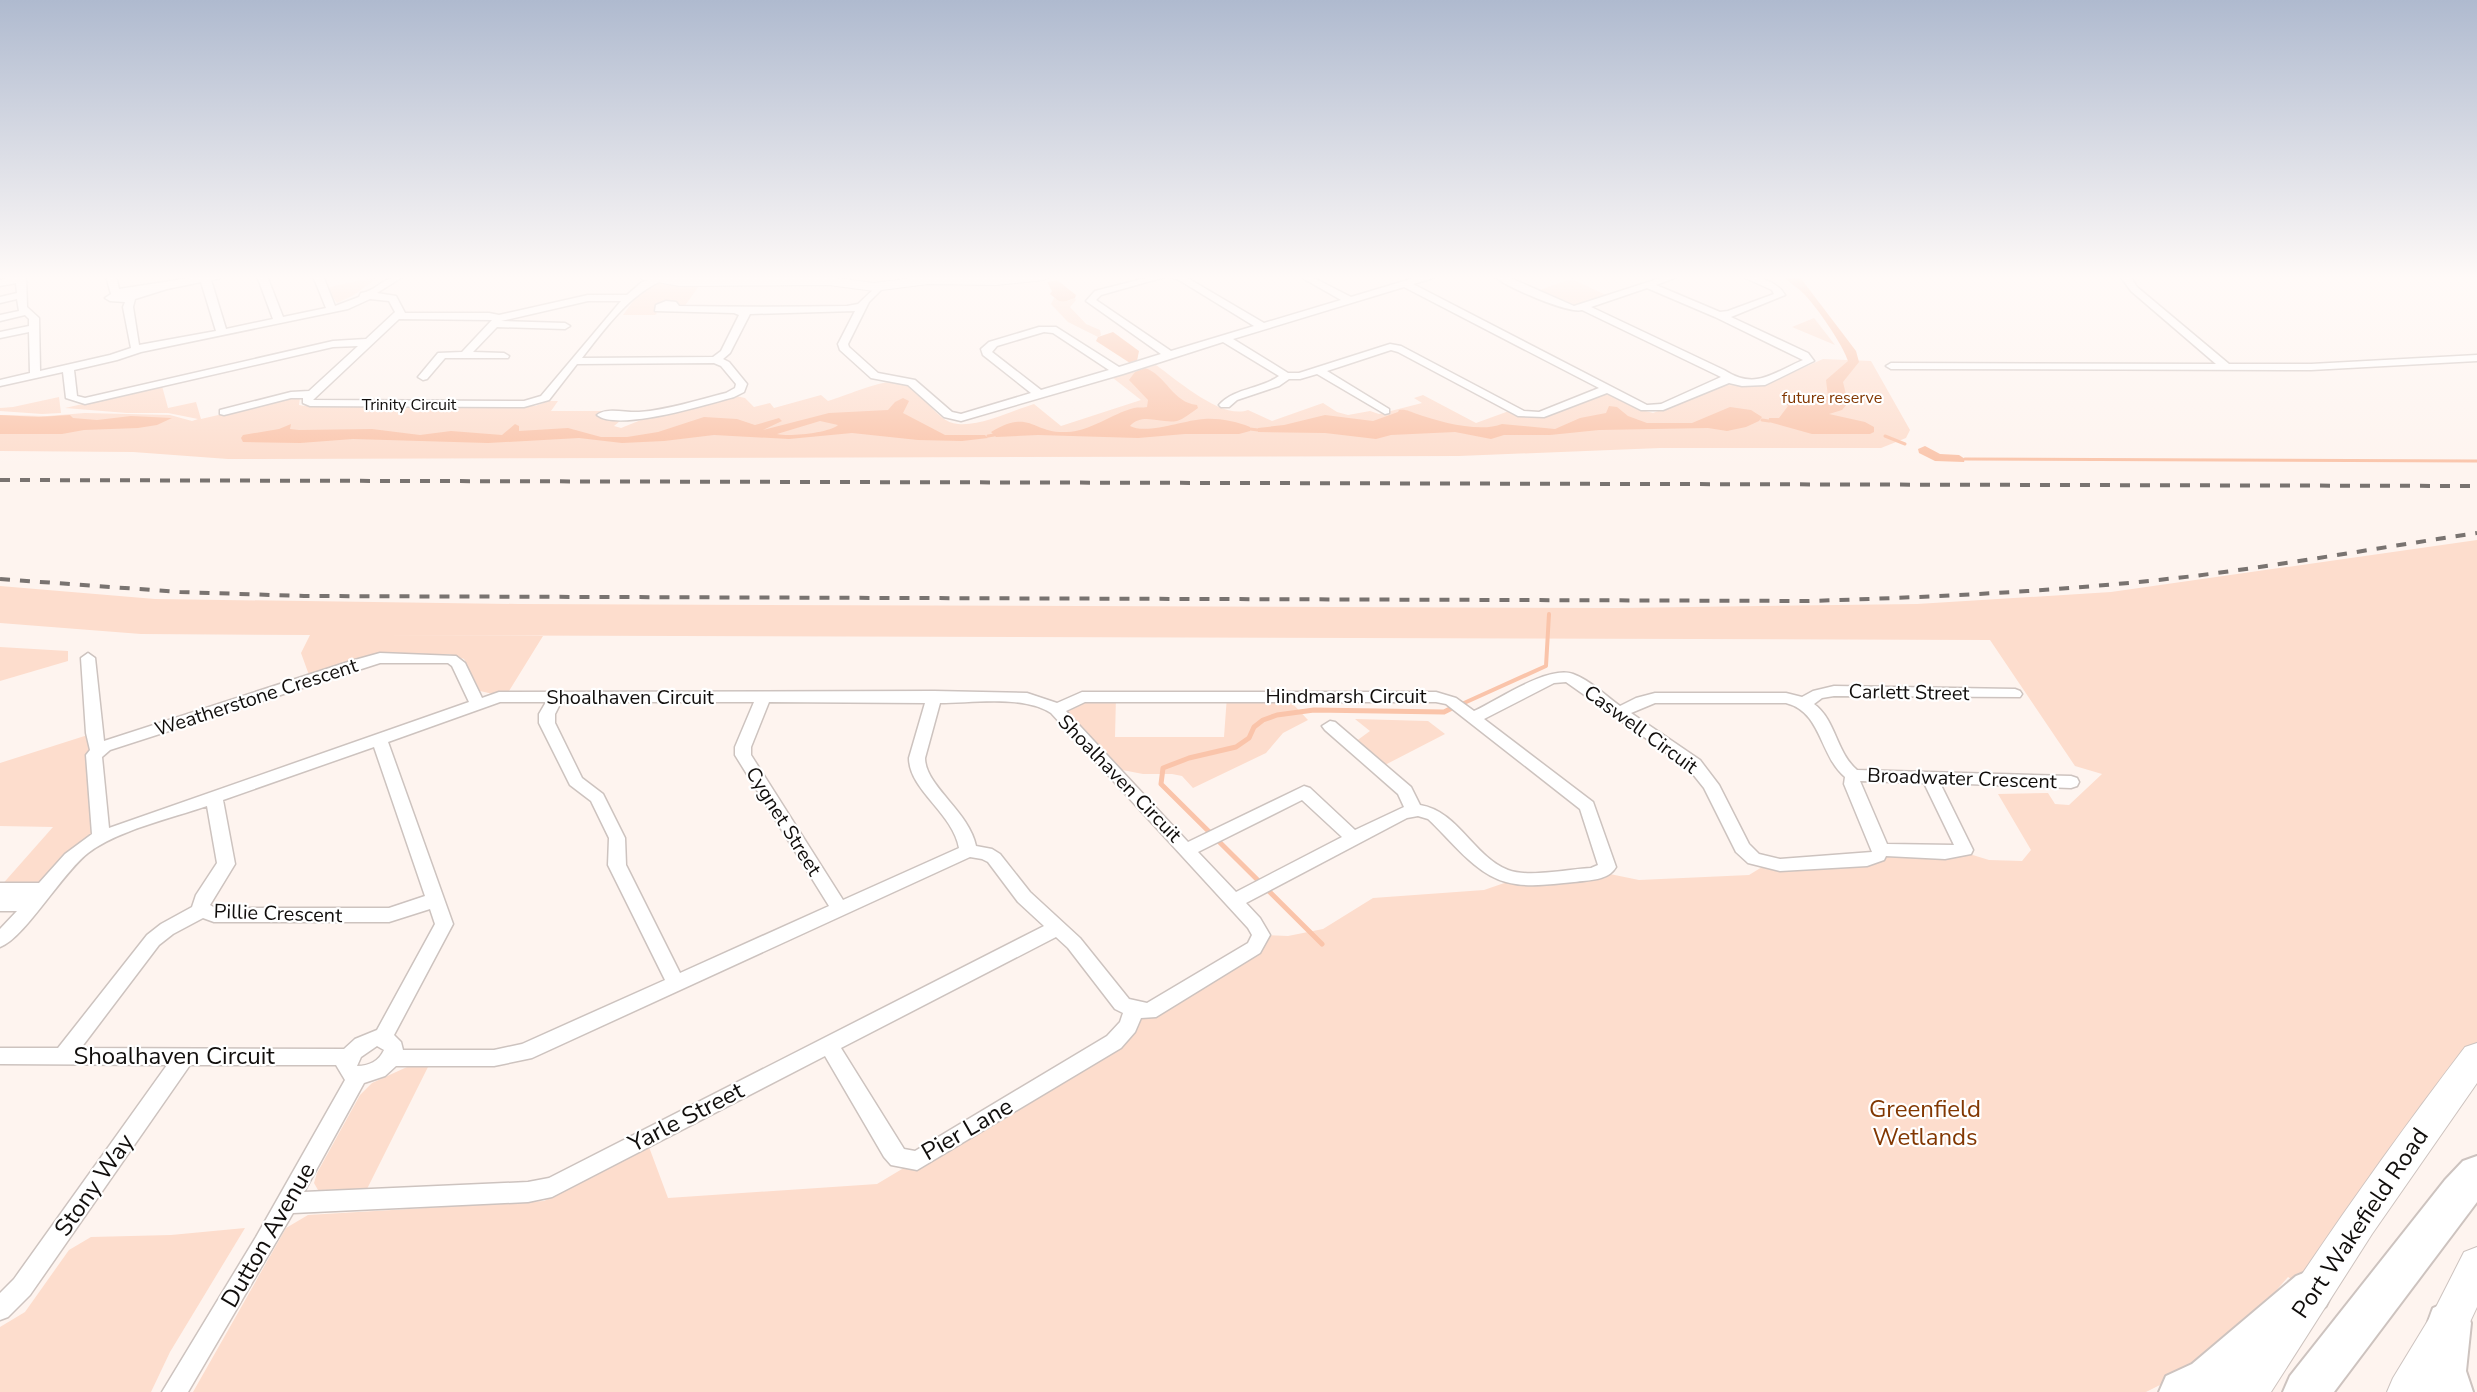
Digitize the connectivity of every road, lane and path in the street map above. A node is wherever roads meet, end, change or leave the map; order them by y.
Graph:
1 (34, 341) edge
2 (134, 341) edge
3 (186, 341) edge
4 (478, 341) edge
5 (593, 341) edge
6 (731, 341) edge
7 (845, 341) edge
8 (1003, 341) edge
9 (1075, 341) edge
10 (1150, 341) edge
11 (1220, 341) edge
12 (1229, 341) edge
13 (1389, 341) edge
14 (1515, 341) edge
15 (1655, 341) edge
16 (1771, 341) edge
17 (2196, 341) edge
18 (369, 342) joint
19 (1390, 347) junction
20 (138, 349) junction
21 (464, 356) junction
22 (504, 356) dead end
23 (1172, 356) junction
24 (2477, 358) edge
25 (715, 360) junction
26 (576, 361) junction
27 (1891, 366) dead end
28 (2227, 367) junction
29 (68, 368) junction
30 (1124, 370) junction
31 (1318, 370) junction
32 (35, 375) junction
33 (1286, 376) junction
34 (423, 377) dead end
35 (1727, 379) junction
36 (0, 383) edge
37 (1607, 389) junction
38 (313, 394) junction
39 (1040, 395) junction
40 (1225, 405) dead end
41 (1385, 411) dead end
42 (224, 412) dead end
43 (603, 415) dead end
44 (636, 416) junction
45 (622, 425) dead end
46 (88, 658) dead end
47 (2015, 694) dead end
48 (934, 696) junction
49 (556, 697) junction
50 (764, 698) junction
51 (1806, 702) junction
52 (478, 704) junction
53 (1056, 710) junction
54 (1463, 710) junction
55 (1620, 712) junction
56 (1330, 726) dead end
57 (379, 739) junction
58 (98, 750) junction
59 (1853, 775) junction
60 (1929, 777) junction
61 (2071, 782) dead end
62 (214, 797) junction
63 (1414, 810) junction
64 (101, 837) junction
65 (1353, 838) junction
66 (1203, 841) junction
67 (1881, 850) junction
68 (968, 851) junction
69 (0, 890) edge
70 (38, 897) junction
71 (436, 899) junction
72 (1235, 901) junction
73 (0, 904) edge
74 (839, 908) junction
75 (204, 910) junction
76 (1057, 928) junction
77 (0, 940) edge
78 (676, 983) junction
79 (1134, 1009) junction
80 (382, 1039) junction
81 (829, 1045) junction
82 (64, 1055) junction
83 (0, 1056) edge
84 (184, 1057) junction
85 (2477, 1057) edge
86 (391, 1058) junction
87 (353, 1066) junction
88 (2477, 1174) edge
89 (288, 1203) junction
90 (2477, 1265) edge
91 (2311, 1291) junction
92 (0, 1310) edge
93 (2449, 1323) junction
94 (174, 1392) edge
95 (2181, 1392) edge
96 (2248, 1392) edge
97 (2306, 1392) edge
98 (2407, 1392) edge
99 (2450, 1392) edge

1 - 32 street
2 - 20 street
3 - 20 street
4 - 21 street
5 - 26 street, Trinity Circuit
6 - 25 street
7 - 39 street
8 - 39 street
9 - 30 street
10 - 23 street
11 - 23 street
12 - 33 street
13 - 19 street
14 - 37 street
15 - 35 street
16 - 35 street
17 - 28 street
18 - 29 street
18 - 38 street
19 - 31 street
19 - 37 street
20 - 29 street
21 - 22 street
21 - 34 street
23 - 30 street
24 - 28 street
25 - 26 street
25 - 44 street
26 - 38 street, Trinity Circuit
27 - 28 street
29 - 32 street
30 - 39 street
31 - 33 street
31 - 41 street
32 - 36 street
33 - 40 street
35 - 37 street
38 - 42 street
43 - 44 street
44 - 45 street
46 - 58 street
47 - 51 street, Carlett Street
48 - 50 street, Shoalhaven Circuit
48 - 53 street, Shoalhaven Circuit
48 - 68 street
49 - 50 street, Shoalhaven Circuit
49 - 52 street, Shoalhaven Circuit
49 - 78 street
50 - 74 street, Cygnet Street
51 - 55 street
51 - 59 street
52 - 57 street, Shoalhaven Circuit
52 - 58 street, Weatherstone Crescent
53 - 54 street, Hindmarsh Circuit
53 - 66 street, Shoalhaven Circuit
54 - 55 street, Caswell Circuit
54 - 63 street
55 - 67 street, Caswell Circuit
56 - 63 street
57 - 62 street, Shoalhaven Circuit
57 - 71 street
58 - 64 street
59 - 60 street, Broadwater Crescent
59 - 67 street
60 - 61 street, Broadwater Crescent
60 - 67 street
62 - 64 street, Shoalhaven Circuit
62 - 75 street, Pillie Crescent
63 - 65 street
64 - 70 street, Shoalhaven Circuit
65 - 66 street
65 - 72 street
66 - 72 street, Shoalhaven Circuit
68 - 74 street
68 - 76 street
69 - 70 street
70 - 73 street
70 - 77 street, Shoalhaven Circuit
71 - 75 street, Pillie Crescent
71 - 80 street
72 - 79 street, Shoalhaven Circuit
74 - 78 street
75 - 82 street
76 - 79 street
76 - 81 street, Yarle Street
78 - 86 street
79 - 81 street, Pier Lane
80 - 86 street
80 - 87 street
81 - 89 street, Yarle Street
82 - 83 street, Shoalhaven Circuit
82 - 84 street, Shoalhaven Circuit
84 - 87 street, Shoalhaven Circuit
84 - 92 street, Stony Way
85 - 91 highway, Port Wakefield Road
86 - 87 street
87 - 89 street, Dutton Avenue
88 - 97 highway
89 - 94 street, Dutton Avenue
90 - 93 highway
91 - 95 highway
91 - 96 highway, Port Wakefield Road
93 - 98 highway
93 - 99 highway

